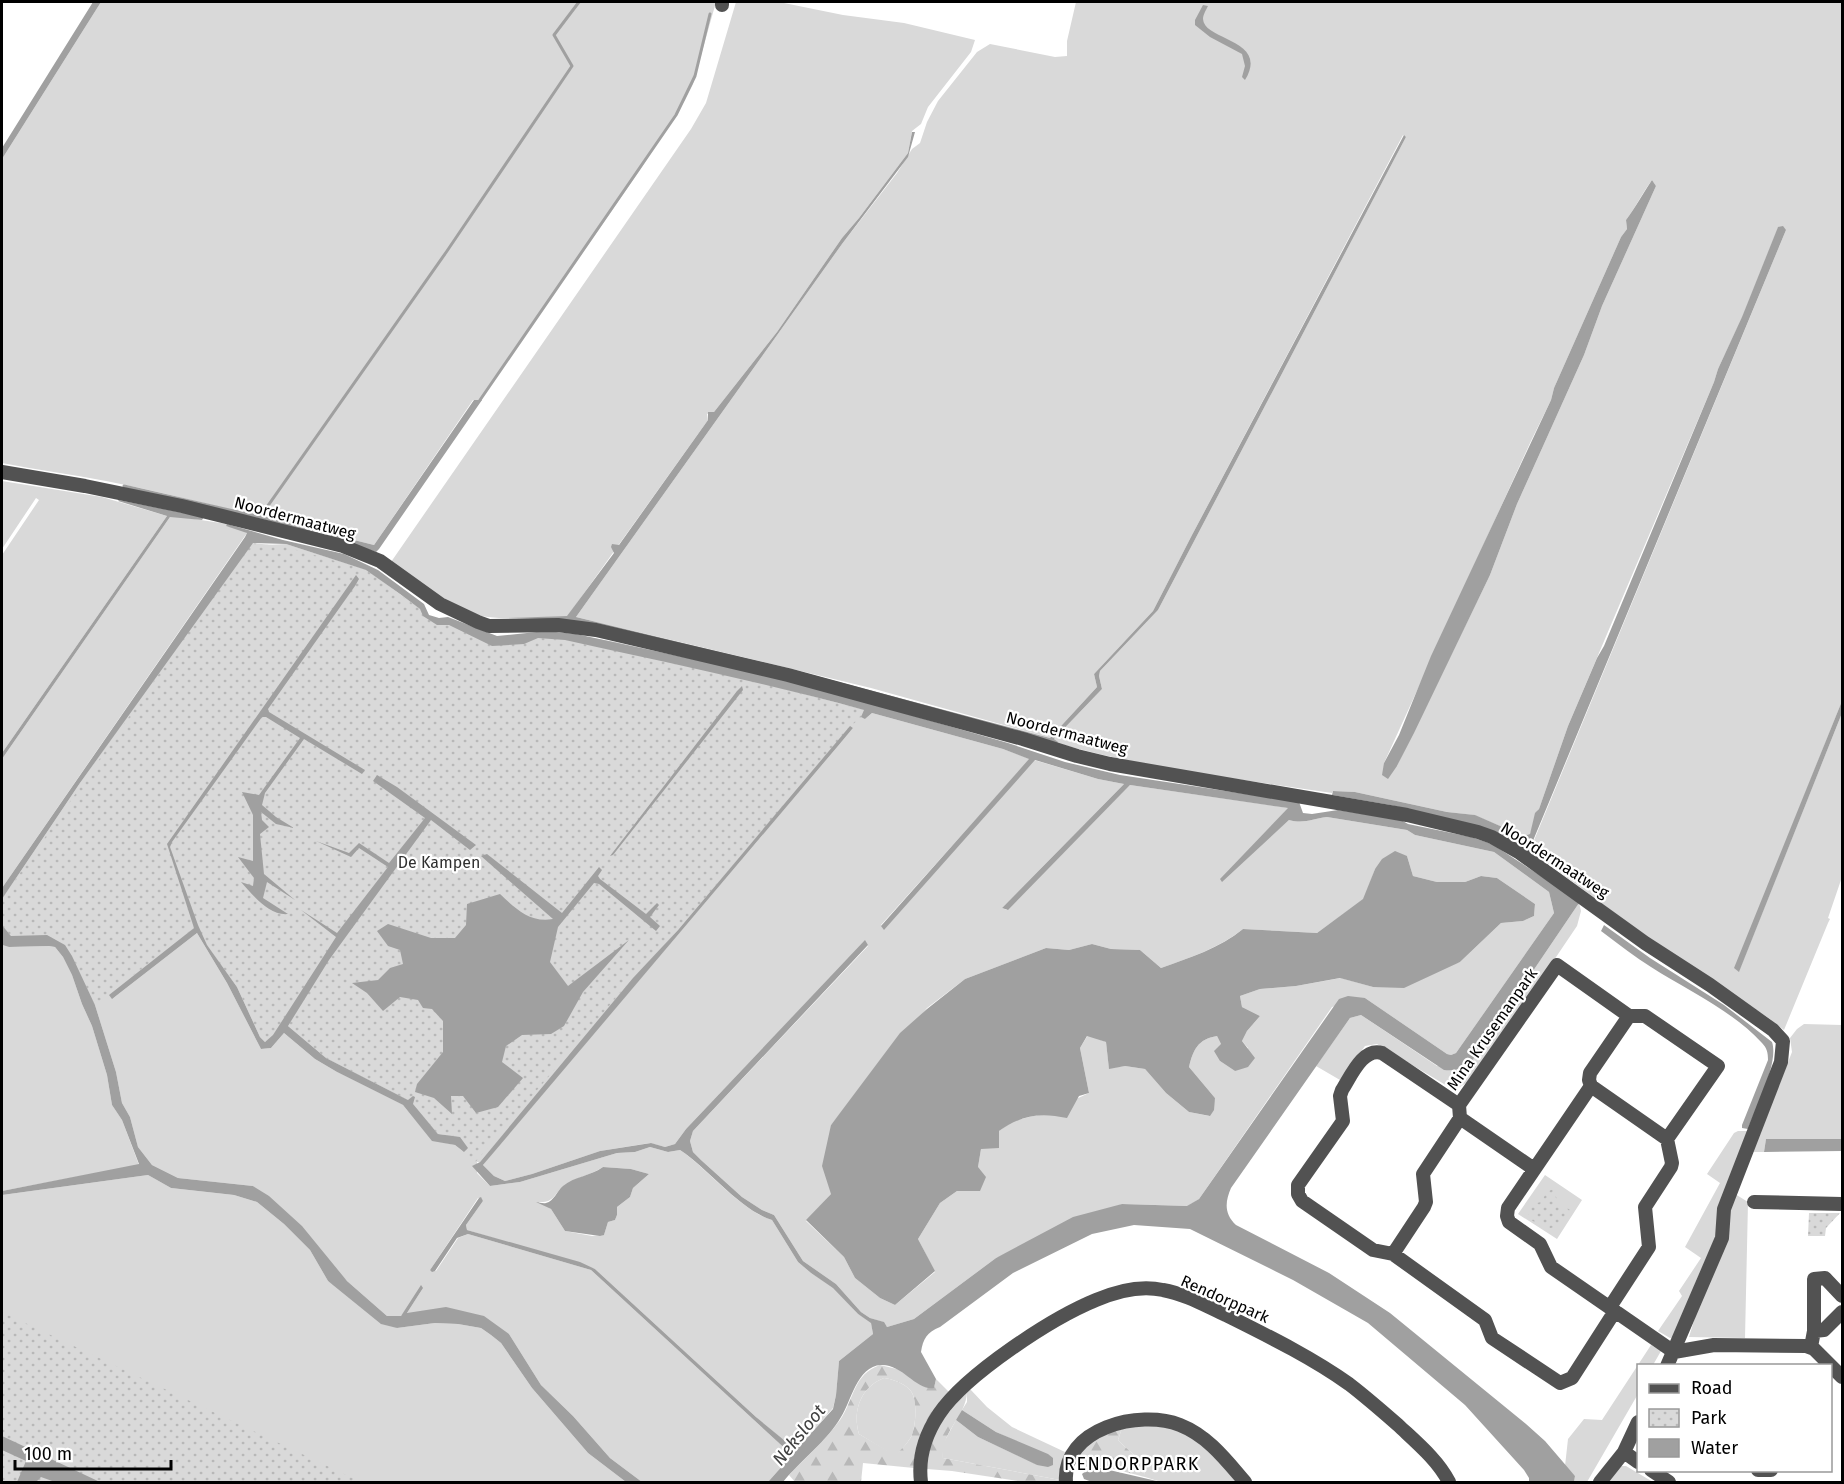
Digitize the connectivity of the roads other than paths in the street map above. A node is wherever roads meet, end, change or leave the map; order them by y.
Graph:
1 (2, 472) edge
2 (1629, 1016) junction
3 (1591, 1086) junction
4 (1459, 1111) junction
5 (1668, 1139) junction
6 (1534, 1169) junction
7 (1754, 1202) dead end
8 (1842, 1204) edge
9 (1392, 1254) junction
10 (1842, 1296) edge
11 (1613, 1309) junction
12 (1842, 1312) edge
13 (1814, 1331) junction
14 (1811, 1347) junction
15 (1674, 1352) junction
16 (1668, 1364) edge
17 (1829, 1364) edge
18 (1637, 1424) edge
19 (1624, 1452) junction
20 (1637, 1461) edge
21 (1654, 1472) edge
22 (921, 1482) edge
23 (1066, 1482) edge
24 (1245, 1482) edge
25 (1449, 1482) edge
26 (1600, 1482) edge
27 (1668, 1482) edge

1 - 15 street, Noordermaatweg
2 - 3 street
2 - 4 street, Mina Krusemanpark
2 - 5 street, Mina Krusemanpark
3 - 5 street
3 - 6 street
4 - 6 street
4 - 9 street
4 - 9 street, Mina Krusemanpark
5 - 11 street, Mina Krusemanpark
6 - 11 street
7 - 8 street
9 - 11 street, Mina Krusemanpark
10 - 13 street
11 - 15 street
12 - 13 street
13 - 14 street
14 - 15 street
14 - 17 street
15 - 16 street, Noordermaatweg
18 - 19 street
19 - 20 street
19 - 26 street
21 - 27 street
22 - 25 street, Rendorppark
23 - 24 street

